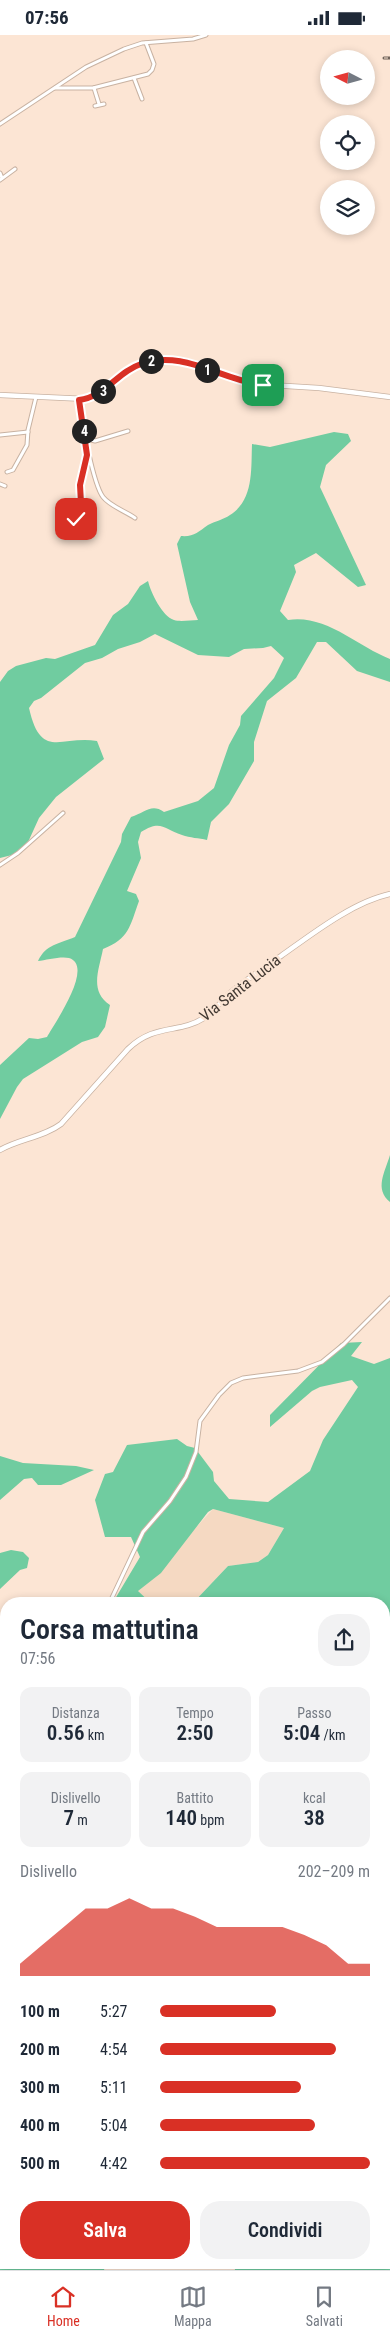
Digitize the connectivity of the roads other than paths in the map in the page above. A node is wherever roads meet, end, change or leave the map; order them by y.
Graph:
1 (206, 35) edge
2 (146, 43) junction
3 (134, 78) junction
4 (55, 88) junction
5 (94, 88) junction
6 (142, 99) dead end
7 (99, 104) junction
8 (104, 104) dead end
9 (95, 106) dead end
10 (0, 123) edge
11 (15, 169) dead end
12 (0, 173) edge
13 (1, 179) edge
14 (0, 395) edge
15 (36, 395) junction
16 (390, 397) edge
17 (79, 400) junction
18 (84, 431) junction
19 (128, 431) dead end
20 (28, 432) junction
21 (0, 435) edge
22 (86, 445) junction
23 (7, 472) dead end
24 (0, 484) edge
25 (5, 486) dead end
26 (135, 518) dead end
27 (67, 534) dead end
28 (63, 813) dead end
29 (0, 865) edge
30 (390, 894) edge
31 (0, 1150) edge
32 (390, 1298) edge
33 (112, 1597) edge

1 - 2 street
2 - 3 street
2 - 4 street
3 - 5 street
3 - 6 street
4 - 5 street
4 - 10 street
5 - 7 street
7 - 8 street
7 - 9 street
11 - 13 street
12 - 13 street
14 - 15 street
15 - 17 street
15 - 20 street
16 - 17 street
17 - 18 street
18 - 19 street
18 - 22 street
20 - 21 street
20 - 23 street
22 - 26 street
22 - 27 street
24 - 25 street
28 - 29 street
30 - 31 street, Via Santa Lucia
32 - 33 street

